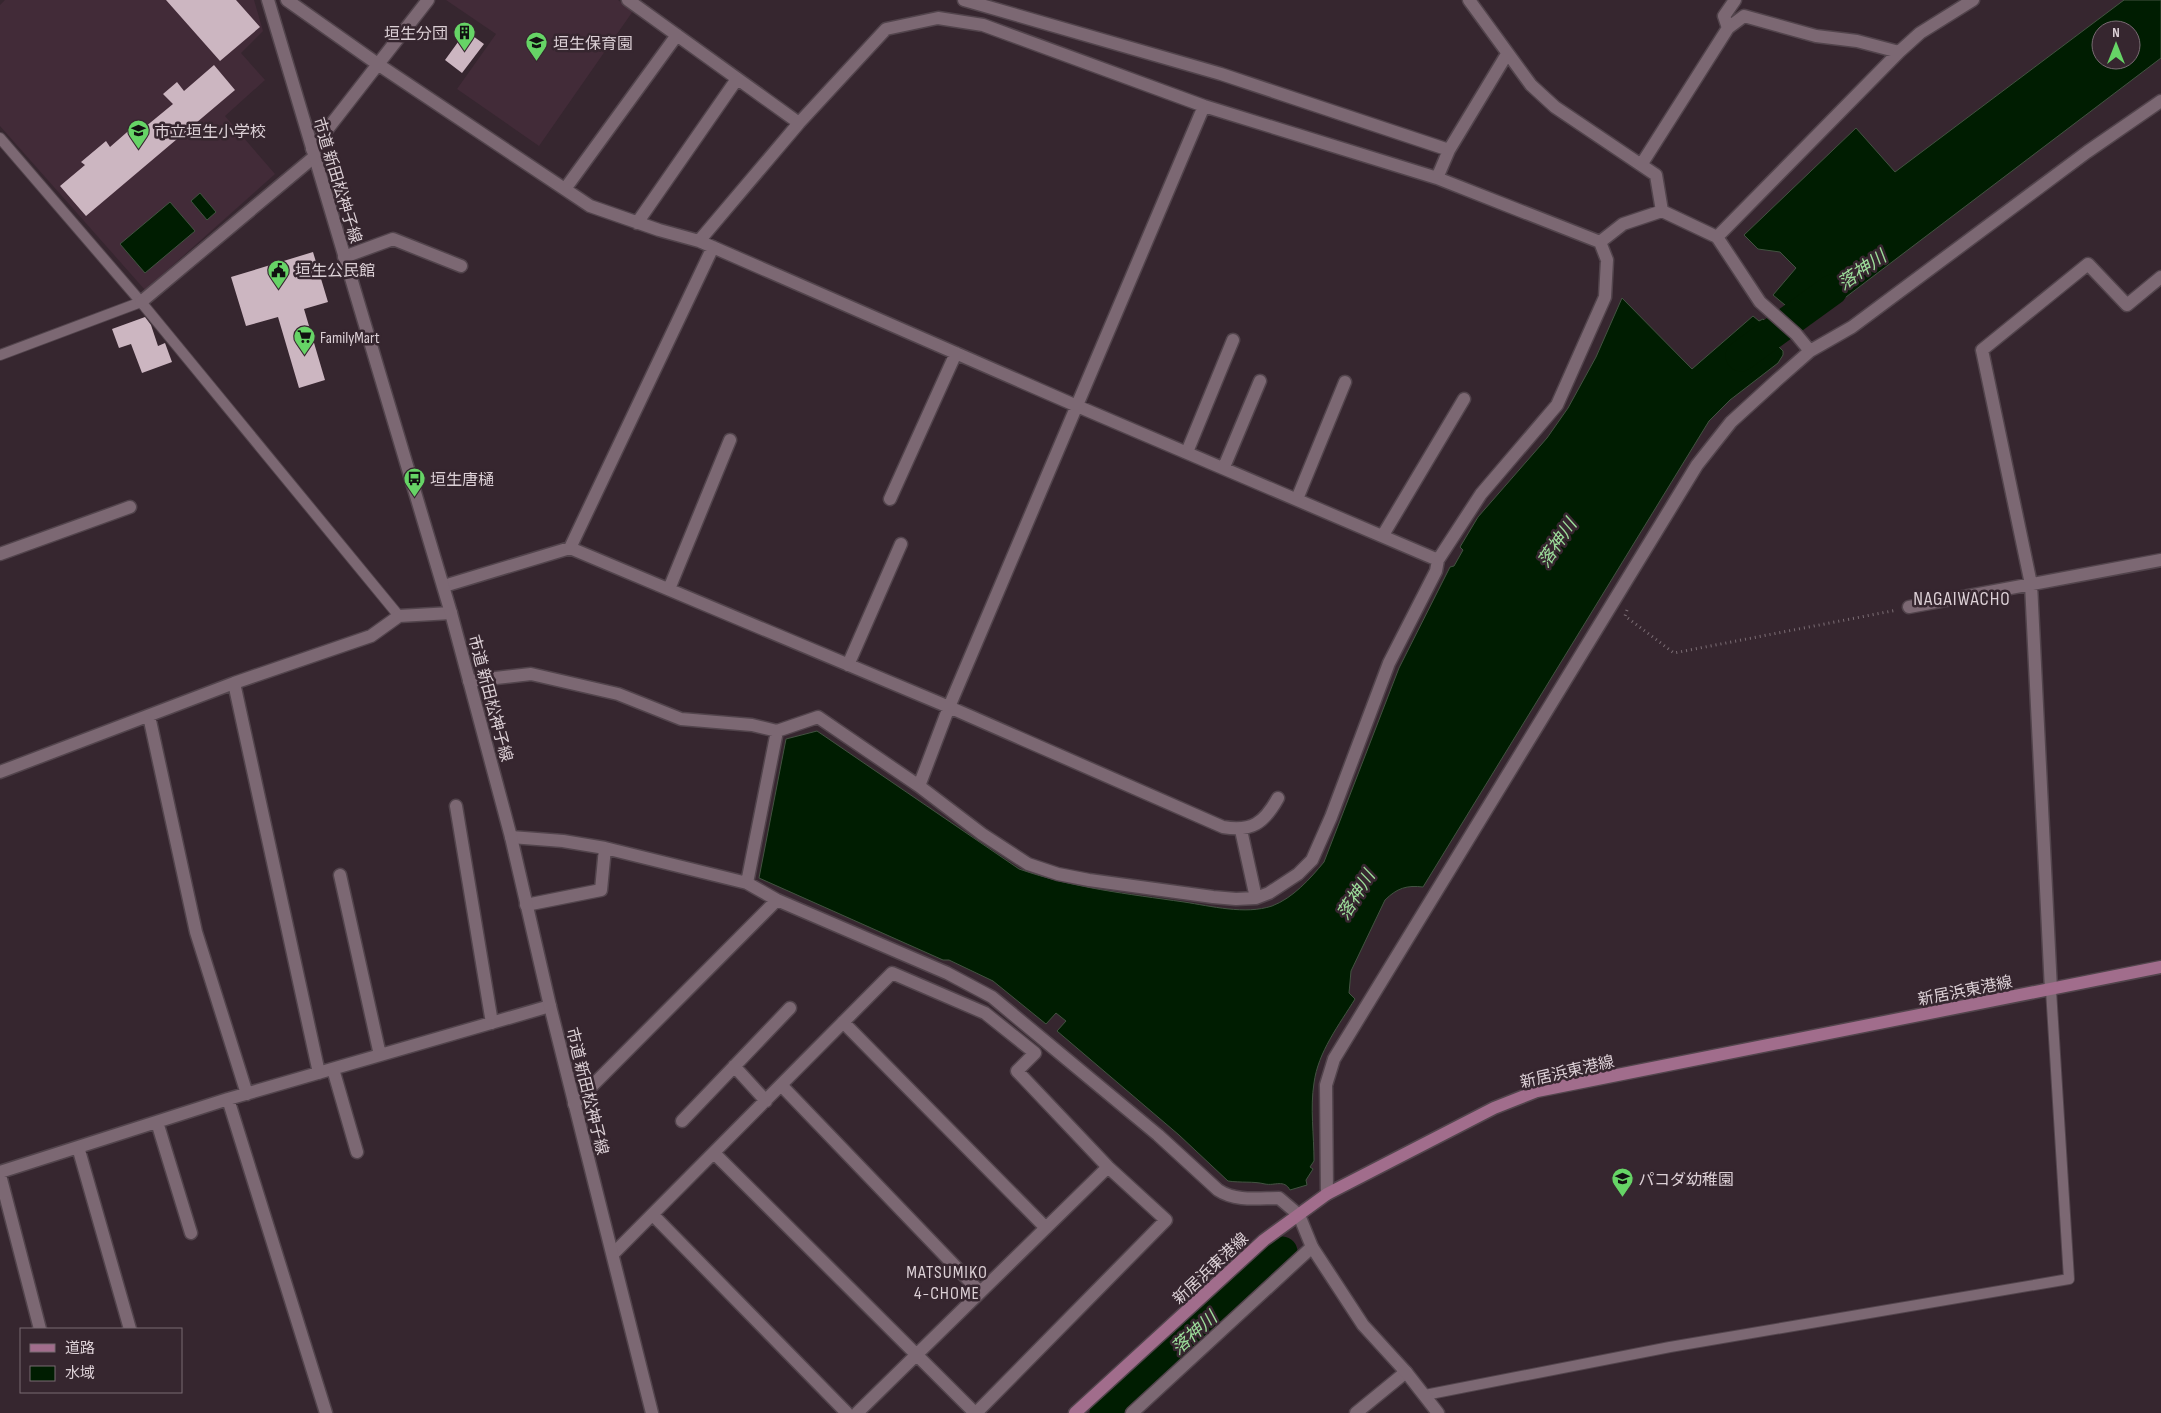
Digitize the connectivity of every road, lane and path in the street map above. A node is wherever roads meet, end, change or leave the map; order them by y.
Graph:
1 (268, 0) edge
2 (287, 0) edge
3 (428, 0) edge
4 (628, 0) edge
5 (964, 0) edge
6 (1469, 0) edge
7 (1735, 0) edge
8 (1973, 0) edge
9 (1728, 28) junction
10 (677, 35) junction
11 (1899, 52) junction
12 (1507, 54) junction
13 (379, 65) junction
14 (737, 79) junction
15 (2161, 101) edge
16 (1204, 106) junction
17 (799, 123) junction
18 (0, 138) edge
19 (1449, 150) junction
20 (313, 153) junction
21 (1641, 165) junction
22 (1437, 178) junction
23 (565, 189) junction
24 (1662, 210) junction
25 (637, 222) junction
26 (1717, 237) junction
27 (699, 241) junction
28 (1600, 242) junction
29 (713, 247) junction
30 (344, 256) junction
31 (461, 266) dead end
32 (2161, 277) edge
33 (141, 302) junction
34 (1233, 340) dead end
35 (1810, 351) junction
36 (956, 353) junction
37 (0, 355) edge
38 (1260, 381) dead end
39 (1345, 382) dead end
40 (1464, 399) dead end
41 (1077, 406) junction
42 (730, 440) dead end
43 (1187, 452) junction
44 (1224, 468) junction
45 (890, 499) dead end
46 (1297, 499) junction
47 (130, 507) dead end
48 (1384, 535) junction
49 (902, 544) dead end
50 (570, 548) junction
51 (0, 554) edge
52 (1438, 560) junction
53 (2161, 560) edge
54 (2031, 584) junction
55 (444, 586) junction
56 (669, 589) junction
57 (1628, 608) dead end
58 (1910, 608) joint
59 (451, 613) junction
60 (399, 616) junction
61 (848, 665) junction
62 (469, 681) junction
63 (234, 683) junction
64 (949, 707) junction
65 (149, 716) junction
66 (777, 731) junction
67 (0, 772) edge
68 (918, 786) junction
69 (1278, 798) dead end
70 (456, 806) dead end
71 (1241, 830) junction
72 (511, 838) junction
73 (605, 848) junction
74 (340, 875) dead end
75 (747, 884) junction
76 (1256, 898) junction
77 (777, 900) junction
78 (526, 904) junction
79 (2161, 967) edge
80 (2051, 990) junction
81 (550, 1006) junction
82 (790, 1008) dead end
83 (843, 1022) junction
84 (492, 1023) junction
85 (380, 1055) junction
86 (734, 1066) junction
87 (333, 1069) junction
88 (319, 1073) junction
89 (781, 1085) junction
90 (247, 1094) junction
91 (228, 1099) junction
92 (766, 1100) junction
93 (574, 1104) junction
94 (682, 1121) dead end
95 (157, 1122) junction
96 (78, 1147) junction
97 (357, 1152) dead end
98 (714, 1153) junction
99 (1108, 1167) junction
100 (0, 1173) edge
101 (1327, 1194) junction
102 (1299, 1214) junction
103 (653, 1215) junction
104 (1046, 1228) junction
105 (191, 1233) dead end
106 (1312, 1247) junction
107 (613, 1254) junction
108 (980, 1292) junction
109 (40, 1328) edge
110 (130, 1328) edge
111 (916, 1355) junction
112 (1406, 1372) junction
113 (1425, 1395) junction
114 (326, 1413) edge
115 (652, 1413) edge
116 (847, 1413) edge
117 (857, 1413) edge
118 (975, 1413) edge
119 (1076, 1413) edge
120 (1132, 1413) edge
121 (1356, 1413) edge
122 (1438, 1413) edge

1 - 20 street, 市道 新田松神子線
2 - 13 street
3 - 13 street
4 - 10 street
5 - 19 street
6 - 12 street
7 - 9 street
8 - 11 street
9 - 11 street
9 - 21 street
10 - 14 street
10 - 23 street
11 - 26 street
12 - 19 street
12 - 21 street
13 - 20 street
13 - 23 street
14 - 17 street
14 - 25 street
15 - 35 street
16 - 17 street
16 - 22 street
16 - 41 street
17 - 27 street
18 - 33 lane
19 - 22 street
20 - 30 street, 市道 新田松神子線
20 - 33 street
21 - 24 street
22 - 28 street
23 - 25 street
24 - 26 street
24 - 28 street
25 - 27 street
26 - 35 street
27 - 29 street
28 - 52 street
29 - 36 street
29 - 50 street
30 - 31 street
30 - 55 street, 市道 新田松神子線
32 - 54 street
33 - 37 lane
33 - 60 lane
34 - 43 street
35 - 101 street
36 - 41 street
36 - 45 street
38 - 44 street
39 - 46 street
40 - 48 street
41 - 43 street
41 - 64 street
42 - 56 street
43 - 44 street
44 - 46 street
46 - 48 street
47 - 51 street
48 - 52 street
49 - 61 street
50 - 55 street
50 - 56 street
52 - 76 street
53 - 54 street
54 - 58 street
54 - 80 street
55 - 59 street, 市道 新田松神子線
56 - 61 street
57 - 58 path
59 - 60 street
59 - 62 street, 市道 新田松神子線
60 - 63 street
61 - 64 street
62 - 66 street
62 - 72 street, 市道 新田松神子線
63 - 65 street
63 - 88 street
64 - 68 street
64 - 71 street
65 - 67 street
65 - 90 street
66 - 68 street
66 - 75 street
68 - 76 street
69 - 71 street
70 - 84 street
71 - 76 street
72 - 73 street
72 - 78 street, 市道 新田松神子線
73 - 75 street
73 - 78 street
74 - 85 street
75 - 77 street
77 - 93 street
77 - 102 street
78 - 81 street, 市道 新田松神子線
79 - 80 main road, 新居浜東港線
80 - 101 main road, 新居浜東港線
80 - 113 lane
81 - 84 street
81 - 93 street, 市道 新田松神子線
82 - 86 street
83 - 89 street
83 - 99 street
83 - 104 street
84 - 85 street
85 - 87 street
86 - 92 street
86 - 94 street
87 - 88 street
87 - 97 street
88 - 90 street
89 - 92 street
89 - 108 street
90 - 91 street
91 - 95 street
91 - 114 street
92 - 98 street
93 - 107 street, 市道 新田松神子線
95 - 96 street
95 - 105 street
96 - 100 street
96 - 110 street
98 - 103 street
98 - 111 street
99 - 104 street
99 - 118 street
100 - 109 street
101 - 102 main road, 新居浜東港線
102 - 106 street
102 - 119 main road, 新居浜東港線
103 - 107 street
103 - 116 street
104 - 108 street
106 - 112 street
106 - 120 street
107 - 115 street, 市道 新田松神子線
108 - 111 street
111 - 117 street
111 - 118 street
112 - 113 street
112 - 121 street
113 - 122 street

